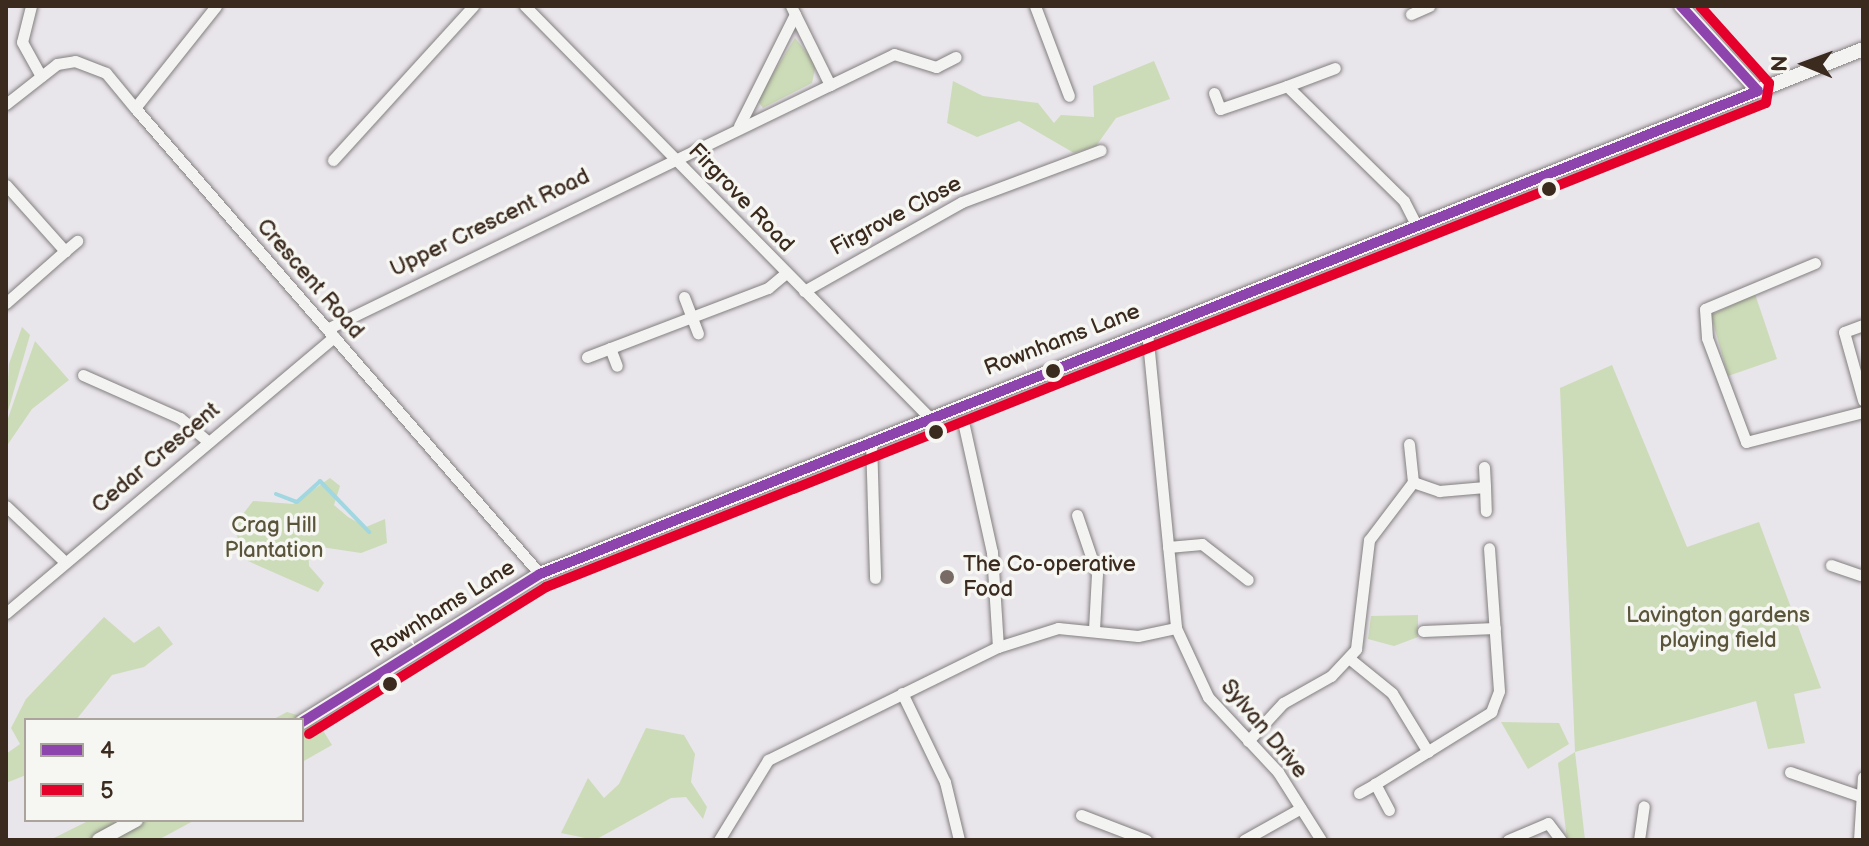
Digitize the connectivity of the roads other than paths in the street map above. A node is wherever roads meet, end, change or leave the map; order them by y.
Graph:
1 (31, 6) edge
2 (216, 6) edge
3 (473, 6) edge
4 (525, 6) edge
5 (1035, 6) edge
6 (1429, 6) edge
7 (1681, 6) edge
8 (793, 10) edge
9 (1411, 14) dead end
10 (1863, 49) edge
11 (956, 57) dead end
12 (1335, 68) dead end
13 (41, 76) junction
14 (830, 85) junction
15 (1287, 86) junction
16 (1758, 91) junction
17 (1214, 93) dead end
18 (1069, 96) dead end
19 (6, 104) edge
20 (135, 108) junction
21 (738, 127) junction
22 (1101, 150) dead end
23 (673, 157) junction
24 (333, 160) dead end
25 (6, 185) edge
26 (1416, 225) junction
27 (77, 241) dead end
28 (65, 251) junction
29 (1815, 263) dead end
30 (786, 273) junction
31 (804, 291) junction
32 (684, 297) dead end
33 (6, 303) edge
34 (692, 317) junction
35 (1863, 325) edge
36 (1147, 331) junction
37 (330, 333) junction
38 (698, 333) dead end
39 (610, 348) junction
40 (587, 357) dead end
41 (617, 366) dead end
42 (83, 375) dead end
43 (1863, 400) edge
44 (1863, 412) edge
45 (928, 416) junction
46 (964, 426) dead end
47 (206, 440) junction
48 (871, 440) junction
49 (1409, 444) dead end
50 (1484, 467) dead end
51 (1413, 482) junction
52 (1485, 487) junction
53 (6, 506) edge
54 (1486, 511) dead end
55 (1077, 515) dead end
56 (1168, 547) junction
57 (1489, 548) dead end
58 (65, 562) junction
59 (1831, 565) dead end
60 (540, 574) junction
61 (1862, 577) edge
62 (875, 578) dead end
63 (1248, 580) dead end
64 (6, 613) edge
65 (1176, 628) junction
66 (1495, 628) junction
67 (1094, 630) junction
68 (1423, 631) dead end
69 (998, 647) junction
70 (1350, 659) junction
71 (902, 693) junction
72 (304, 721) edge
73 (1248, 741) junction
74 (1428, 752) junction
75 (1790, 772) dead end
76 (1863, 777) edge
77 (1375, 784) junction
78 (1359, 793) dead end
79 (1857, 795) junction
80 (1644, 806) dead end
81 (1301, 808) junction
82 (1389, 810) dead end
83 (1081, 815) dead end
84 (132, 822) edge
85 (99, 840) edge
86 (719, 840) edge
87 (959, 840) edge
88 (1146, 840) edge
89 (1244, 840) edge
90 (1321, 840) edge
91 (1508, 840) edge
92 (1561, 840) edge
93 (1639, 840) edge
94 (1859, 840) edge

1 - 13 street
2 - 20 street
3 - 24 street
4 - 23 street, Firgrove Road
5 - 18 street
6 - 9 street
7 - 16 street
8 - 14 street
8 - 21 street
10 - 16 street, Rownhams Lane
11 - 14 street, Upper Crescent Road
12 - 15 street
13 - 19 street
13 - 20 street
14 - 21 street, Upper Crescent Road
15 - 17 street
15 - 26 street
16 - 26 street, Rownhams Lane
20 - 37 street, Crescent Road
21 - 23 street, Upper Crescent Road
22 - 31 street, Firgrove Close
23 - 30 street, Firgrove Road
23 - 37 street, Upper Crescent Road
25 - 28 street
26 - 36 street, Rownhams Lane
27 - 28 street
28 - 33 street
29 - 44 street
30 - 31 street, Firgrove Road
30 - 34 street
31 - 45 street, Firgrove Road
32 - 34 street
34 - 38 street
34 - 39 street
35 - 43 street
36 - 45 street, Rownhams Lane
36 - 56 street, Sylvan Drive
37 - 47 street, Cedar Crescent
37 - 60 street, Crescent Road
39 - 40 street
39 - 41 street
42 - 47 street
45 - 48 street, Rownhams Lane
46 - 69 street
47 - 58 street, Cedar Crescent
48 - 60 street, Rownhams Lane
48 - 62 street
49 - 51 street
50 - 52 street
51 - 52 street
51 - 70 street
52 - 54 street
53 - 58 street
55 - 67 street
56 - 63 street
56 - 65 street, Sylvan Drive
57 - 66 street
58 - 64 street, Cedar Crescent
59 - 61 street
60 - 72 street, Rownhams Lane
65 - 67 street
65 - 73 street, Sylvan Drive
66 - 68 street
66 - 74 street
67 - 69 street
69 - 71 street
70 - 73 street
70 - 74 street
71 - 86 street
71 - 87 street
73 - 81 street, Sylvan Drive
74 - 77 street
75 - 79 street
76 - 79 street
77 - 78 street
77 - 82 street
79 - 94 street
80 - 93 street
81 - 89 street
81 - 90 street, Sylvan Drive
83 - 88 street
84 - 85 street
91 - 92 street

